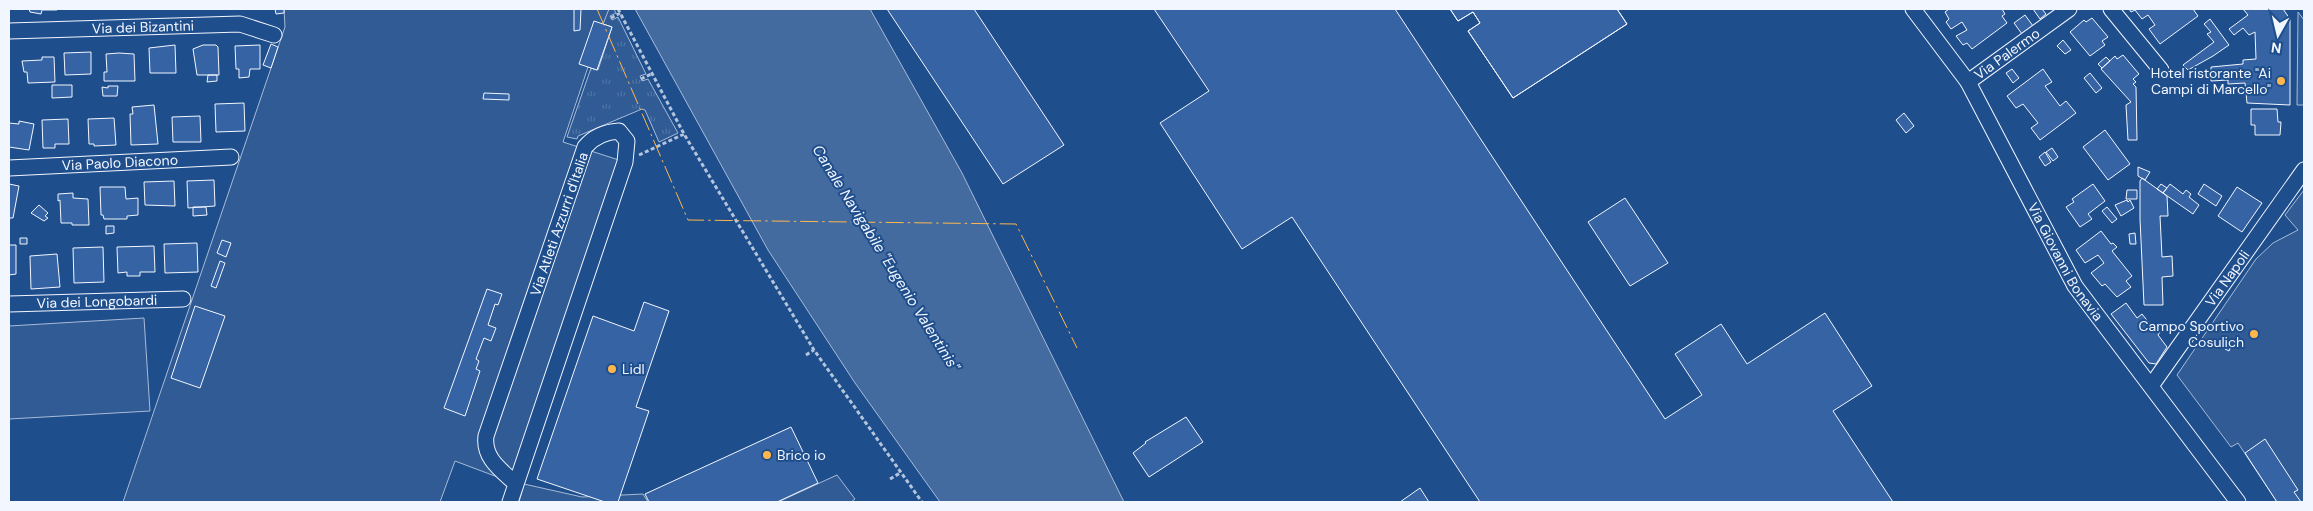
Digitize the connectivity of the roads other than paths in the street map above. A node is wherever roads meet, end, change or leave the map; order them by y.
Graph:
1 (1913, 9) edge
2 (2069, 9) edge
3 (2111, 9) edge
4 (9, 31) edge
5 (274, 35) dead end
6 (2161, 70) dead end
7 (1968, 82) junction
8 (231, 157) dead end
9 (9, 168) edge
10 (2304, 170) edge
11 (183, 299) dead end
12 (9, 304) edge
13 (2151, 386) junction
14 (516, 484) junction
15 (510, 502) edge
16 (2238, 502) edge

1 - 7 street, Via Giovanni Bonavia
2 - 7 street, Via Palermo
3 - 6 street
4 - 5 street, Via dei Bizantini
7 - 13 street, Via Giovanni Bonavia
8 - 9 street, Via Paolo Diacono
10 - 13 street, Via Napoli
11 - 12 street, Via dei Longobardi
13 - 16 street, Via Giovanni Bonavia
14 - 14 street, Via Atleti Azzurri d'Italia
14 - 15 street, Via Atleti Azzurri d'Italia

